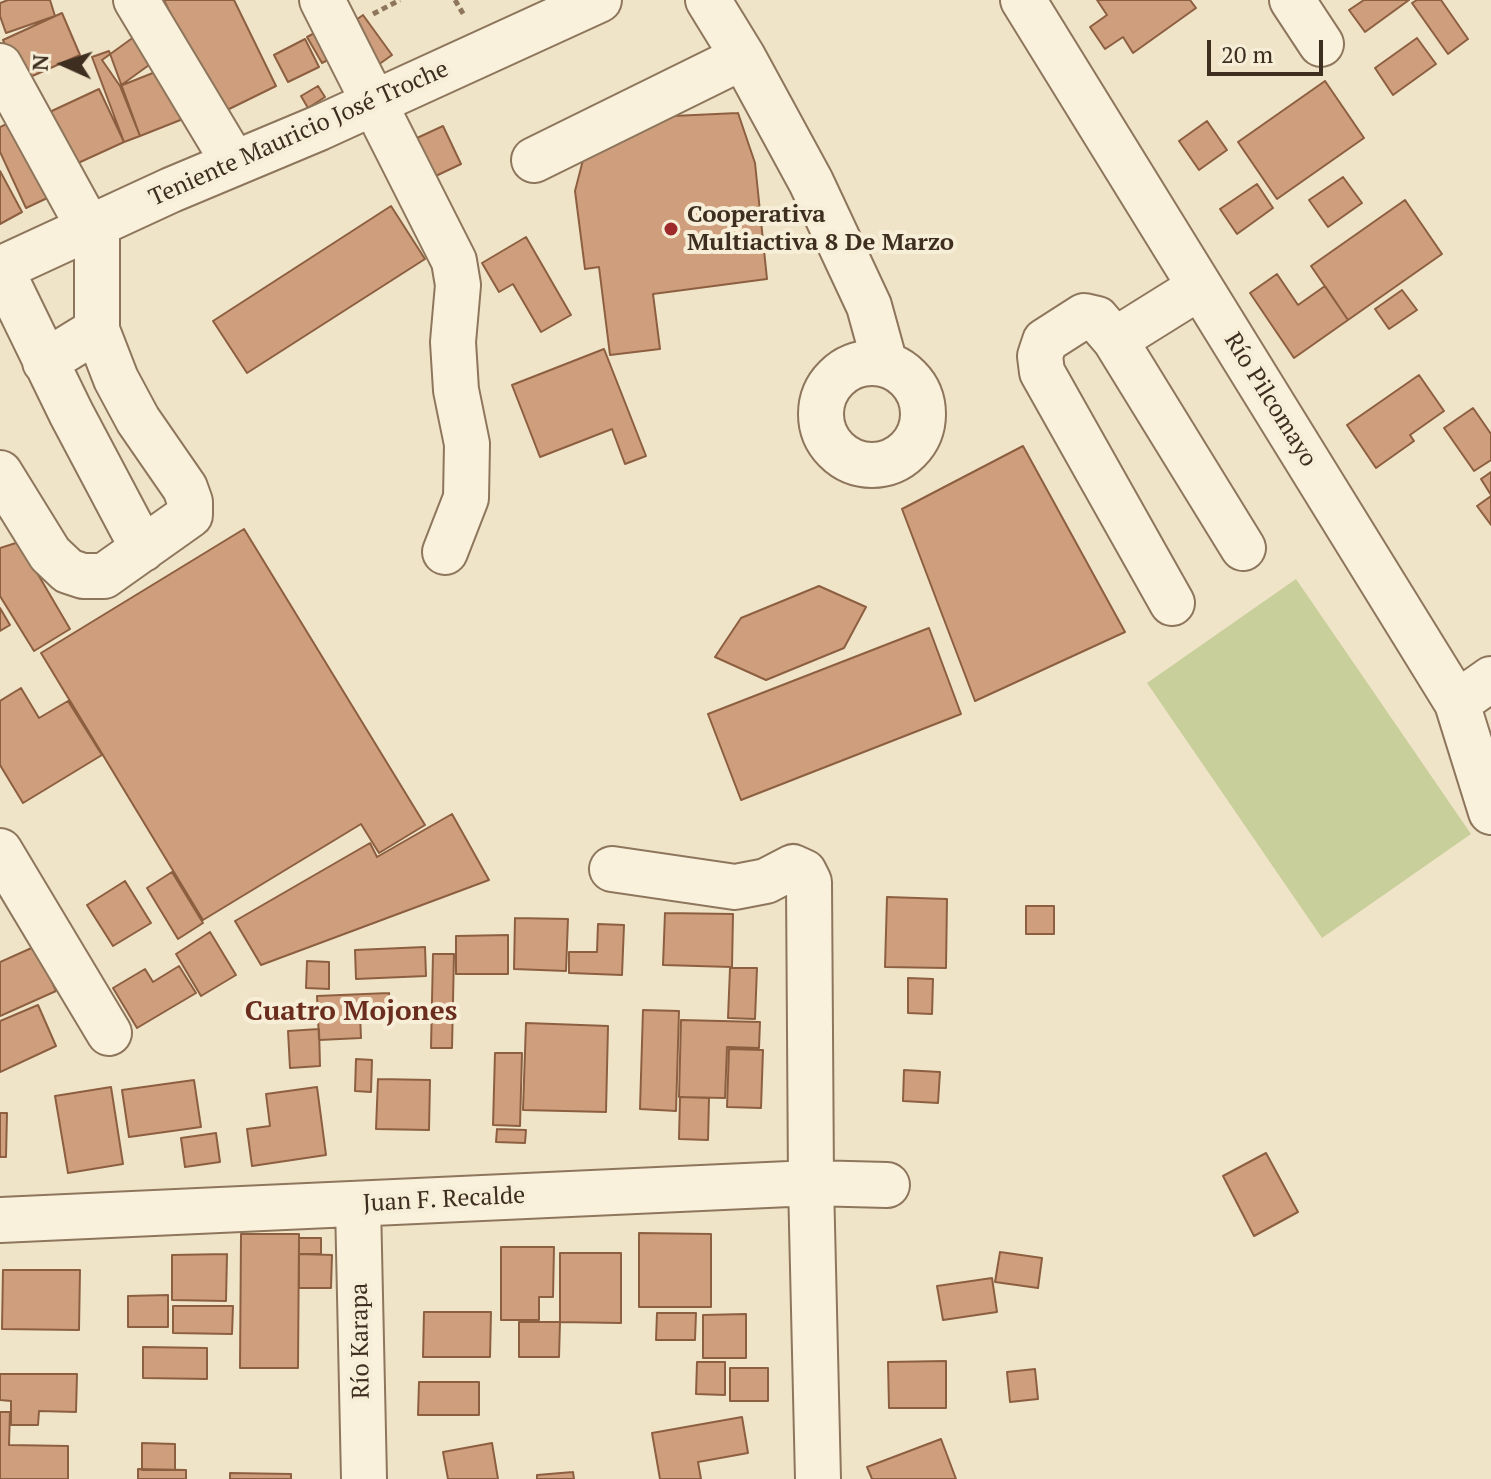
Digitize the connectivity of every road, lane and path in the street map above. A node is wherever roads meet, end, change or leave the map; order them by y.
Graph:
1 (136, 0) edge
2 (322, 0) edge
3 (599, 0) edge
4 (708, 0) edge
5 (1023, 0) edge
6 (1292, 0) edge
7 (1321, 44) dead end
8 (743, 57) junction
9 (0, 66) edge
10 (374, 103) junction
11 (534, 160) dead end
12 (234, 163) junction
13 (93, 226) junction
14 (0, 269) edge
15 (1200, 287) junction
16 (97, 330) junction
17 (1115, 340) junction
18 (45, 362) junction
19 (885, 364) dead end
20 (0, 473) edge
21 (1243, 548) dead end
22 (143, 549) junction
23 (445, 552) dead end
24 (1172, 603) dead end
25 (1474, 691) edge
26 (1491, 812) edge
27 (0, 851) edge
28 (612, 869) dead end
29 (109, 1033) dead end
30 (811, 1183) junction
31 (887, 1185) dead end
32 (358, 1204) junction
33 (0, 1220) edge
34 (364, 1479) edge
35 (818, 1479) edge

1 - 12 street
2 - 10 street
3 - 10 street, Teniente Mauricio José Troche
4 - 8 street
5 - 15 street, Río Pilcomayo
6 - 7 street
8 - 11 street
8 - 19 street
9 - 13 street
10 - 12 street, Teniente Mauricio José Troche
10 - 23 street
12 - 13 street, Teniente Mauricio José Troche
13 - 14 street, Teniente Mauricio José Troche
13 - 16 street
14 - 18 street
15 - 17 street
15 - 25 street, Río Pilcomayo
16 - 18 street
16 - 22 street
17 - 21 street
17 - 24 street
18 - 22 street
20 - 22 street
25 - 26 street, Río Pilcomayo
27 - 29 street
28 - 30 street
30 - 31 street, Juan F. Recalde
30 - 32 street, Juan F. Recalde
30 - 35 street
32 - 33 street, Juan F. Recalde
32 - 34 street, Río Karapa

